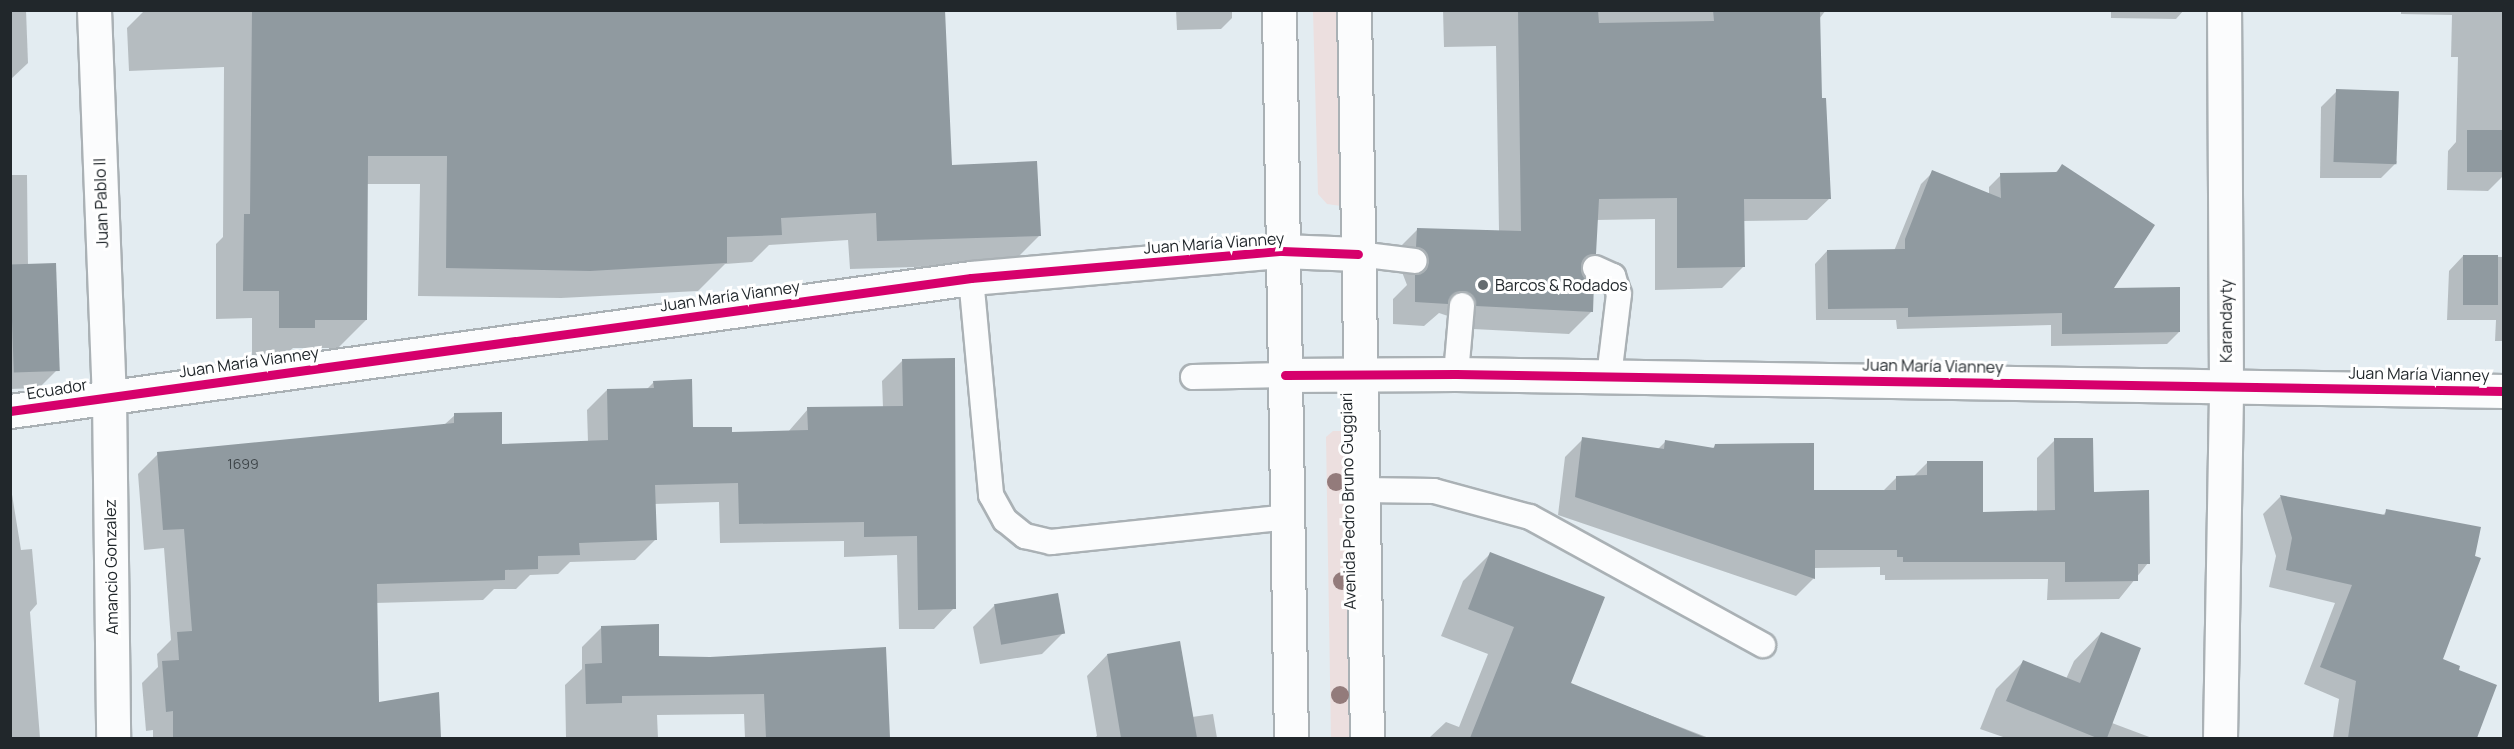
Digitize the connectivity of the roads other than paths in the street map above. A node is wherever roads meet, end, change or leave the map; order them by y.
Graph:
1 (94, 10) edge
2 (1280, 10) edge
3 (1354, 10) edge
4 (2224, 10) edge
5 (1282, 251) junction
6 (1358, 254) junction
7 (1415, 261) dead end
8 (1595, 268) dead end
9 (971, 278) junction
10 (1462, 305) dead end
11 (1456, 374) junction
12 (1285, 375) junction
13 (1361, 375) junction
14 (1193, 377) dead end
15 (1609, 377) junction
16 (2226, 384) junction
17 (2504, 391) edge
18 (109, 396) junction
19 (10, 411) edge
20 (1363, 490) junction
21 (1287, 517) junction
22 (1763, 645) dead end
23 (113, 738) edge
24 (1291, 738) edge
25 (1367, 738) edge
26 (2220, 738) edge

1 - 18 street, Juan Pablo II
2 - 5 street
3 - 6 street, Avenida Pedro Bruno Guggiari
4 - 16 street, Karandayty
5 - 6 street, Juan María Vianney
5 - 9 street, Juan María Vianney
5 - 12 street
6 - 7 lane
6 - 13 street, Avenida Pedro Bruno Guggiari
8 - 15 lane
9 - 18 street, Juan María Vianney
9 - 21 lane
10 - 11 lane
11 - 13 street, Juan María Vianney
11 - 15 street, Juan María Vianney
12 - 13 street, Juan María Vianney
12 - 14 lane
12 - 21 street
13 - 20 street, Avenida Pedro Bruno Guggiari
15 - 16 street, Juan María Vianney
16 - 17 street, Juan María Vianney
16 - 26 street, Karandayty
18 - 19 street, Ecuador
18 - 23 street, Amancio Gonzalez
20 - 22 lane
20 - 25 street, Avenida Pedro Bruno Guggiari
21 - 24 street

